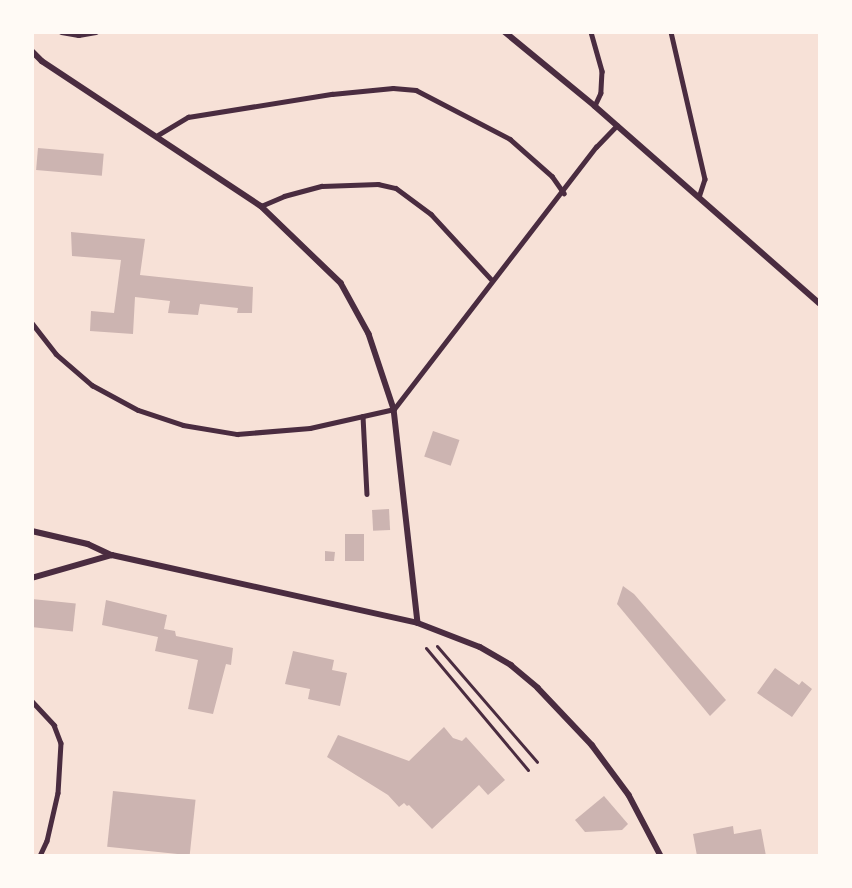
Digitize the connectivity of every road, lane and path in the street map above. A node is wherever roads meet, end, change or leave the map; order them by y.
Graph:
1 (62, 32) edge
2 (96, 32) edge
3 (505, 32) edge
4 (591, 32) edge
5 (671, 32) edge
6 (32, 51) edge
7 (595, 106) junction
8 (617, 125) junction
9 (158, 135) junction
10 (564, 192) junction
11 (699, 197) junction
12 (261, 206) junction
13 (492, 280) junction
14 (820, 304) edge
15 (32, 323) edge
16 (394, 409) junction
17 (363, 416) junction
18 (367, 494) dead end
19 (32, 531) edge
20 (112, 555) junction
21 (32, 578) edge
22 (418, 623) junction
23 (438, 646) dead end
24 (426, 648) dead end
25 (32, 701) edge
26 (537, 762) dead end
27 (528, 770) dead end
28 (40, 856) edge
29 (661, 856) edge

1 - 2 street
3 - 7 street
4 - 7 street
5 - 11 street
6 - 9 street
7 - 8 street
8 - 10 street
8 - 11 street
9 - 10 street
9 - 12 street
10 - 13 street
11 - 14 street
12 - 13 street
12 - 16 street
13 - 16 street
15 - 17 street
16 - 17 street
16 - 22 street
17 - 18 street
19 - 20 street
20 - 21 street
20 - 22 street
22 - 29 street
23 - 26 street
24 - 27 street
25 - 28 street

